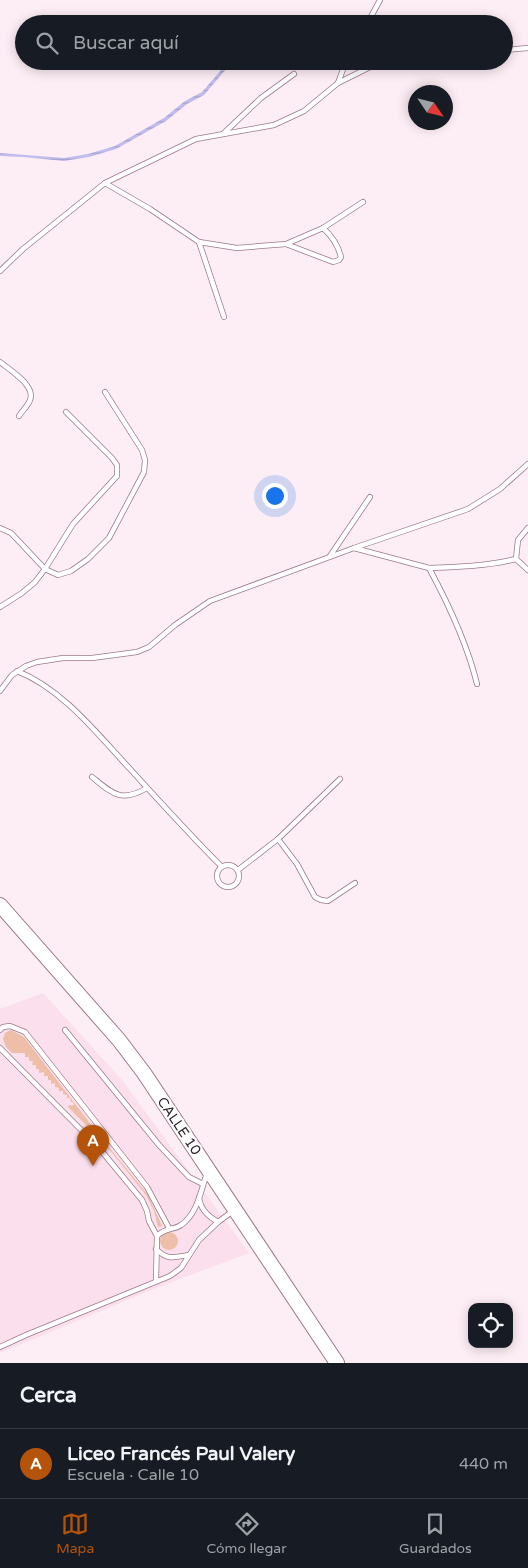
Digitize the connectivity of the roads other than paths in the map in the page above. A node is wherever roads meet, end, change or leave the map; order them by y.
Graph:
1 (380, 0) edge
2 (372, 15) edge
3 (528, 48) edge
4 (513, 49) edge
5 (343, 70) edge
6 (364, 70) edge
7 (294, 74) dead end
8 (338, 83) junction
9 (224, 134) junction
10 (106, 182) junction
11 (362, 202) dead end
12 (323, 228) junction
13 (199, 242) junction
14 (286, 244) junction
15 (0, 271) edge
16 (224, 317) dead end
17 (0, 362) edge
18 (105, 392) dead end
19 (66, 412) dead end
20 (18, 416) dead end
21 (528, 464) edge
22 (370, 497) dead end
23 (0, 528) edge
24 (528, 528) edge
25 (354, 548) junction
26 (329, 557) junction
27 (516, 559) junction
28 (430, 568) junction
29 (45, 569) junction
30 (528, 570) edge
31 (0, 607) edge
32 (17, 672) junction
33 (477, 684) dead end
34 (0, 691) edge
35 (92, 777) dead end
36 (340, 779) dead end
37 (147, 788) junction
38 (278, 839) junction
39 (222, 867) junction
40 (238, 870) junction
41 (355, 884) dead end
42 (0, 905) edge
43 (0, 1030) edge
44 (65, 1030) dead end
45 (0, 1048) edge
46 (208, 1169) junction
47 (203, 1184) junction
48 (199, 1197) junction
49 (235, 1209) junction
50 (218, 1222) junction
51 (169, 1228) junction
52 (157, 1236) junction
53 (156, 1249) junction
54 (189, 1255) junction
55 (156, 1280) junction
56 (0, 1347) edge
57 (337, 1363) edge

1 - 2 lane
3 - 4 lane
5 - 8 lane
6 - 8 lane
7 - 9 lane
8 - 9 lane
9 - 10 lane
10 - 13 lane
10 - 15 lane
11 - 12 lane
12 - 14 lane
12 - 14 lane
13 - 14 lane
13 - 16 lane
17 - 20 lane
18 - 29 lane
19 - 29 lane
21 - 25 lane
22 - 26 lane
23 - 29 lane
24 - 27 lane
25 - 26 lane
25 - 28 lane
26 - 32 lane
27 - 28 lane
27 - 30 lane
28 - 33 lane
29 - 31 lane
32 - 34 lane
32 - 37 lane
35 - 37 lane
36 - 38 lane
37 - 39 lane
38 - 40 lane
38 - 41 lane
39 - 40 lane
39 - 40 lane
42 - 46 main road, CALLE 10
43 - 51 lane
44 - 47 lane
45 - 52 lane
46 - 47 lane
46 - 49 main road, CALLE 10
47 - 48 lane
48 - 50 lane
48 - 51 lane
49 - 50 lane
49 - 57 main road, CALLE 10
50 - 54 lane
51 - 52 lane
52 - 53 lane
53 - 54 lane
53 - 55 lane
54 - 55 lane
55 - 56 lane

